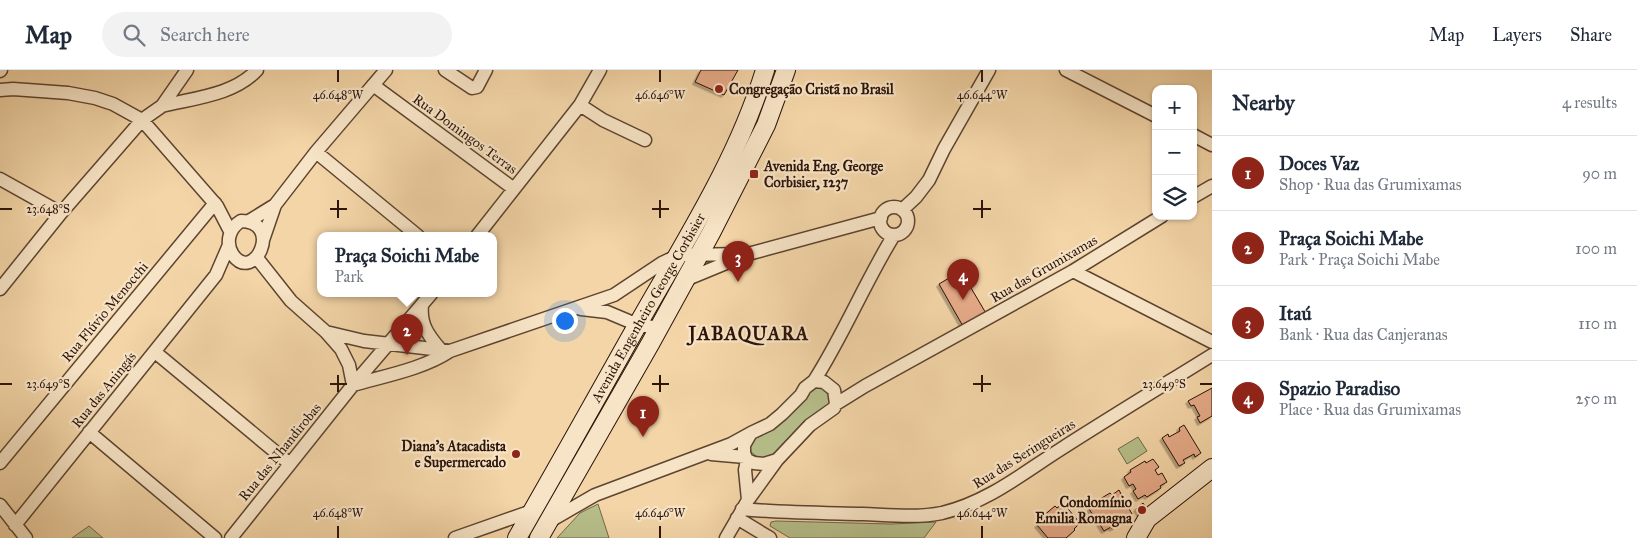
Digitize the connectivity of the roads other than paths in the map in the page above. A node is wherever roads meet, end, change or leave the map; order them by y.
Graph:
1 (187, 70) edge
2 (258, 70) edge
3 (386, 70) edge
4 (445, 70) edge
5 (486, 70) edge
6 (600, 70) edge
7 (766, 70) edge
8 (786, 70) edge
9 (989, 70) edge
10 (1066, 70) edge
11 (373, 86) junction
12 (0, 90) edge
13 (580, 105) junction
14 (162, 106) junction
15 (1152, 114) edge
16 (142, 120) junction
17 (1197, 137) edge
18 (646, 140) dead end
19 (1212, 145) edge
20 (316, 152) junction
21 (0, 179) edge
22 (1212, 186) edge
23 (514, 190) junction
24 (1197, 195) edge
25 (216, 204) junction
26 (275, 205) junction
27 (902, 210) junction
28 (61, 213) junction
29 (881, 218) junction
30 (1156, 220) edge
31 (245, 221) junction
32 (230, 231) junction
33 (413, 232) edge
34 (480, 232) edge
35 (890, 233) junction
36 (262, 242) junction
37 (229, 245) junction
38 (699, 254) junction
39 (748, 254) junction
40 (679, 255) junction
41 (251, 260) junction
42 (1073, 271) junction
43 (216, 275) junction
44 (685, 280) junction
45 (0, 289) edge
46 (614, 295) junction
47 (429, 297) edge
48 (422, 305) junction
49 (576, 308) junction
50 (612, 314) junction
51 (638, 324) junction
52 (660, 328) junction
53 (326, 332) junction
54 (1212, 342) edge
55 (390, 343) junction
56 (445, 350) junction
57 (155, 352) junction
58 (1212, 354) edge
59 (819, 381) junction
60 (353, 385) junction
61 (836, 404) junction
62 (89, 432) junction
63 (751, 433) junction
64 (703, 454) junction
65 (746, 458) junction
66 (777, 460) junction
67 (0, 463) edge
68 (290, 464) junction
69 (1212, 468) edge
70 (1212, 478) edge
71 (570, 483) junction
72 (1191, 488) junction
73 (595, 495) junction
74 (0, 505) edge
75 (743, 509) junction
76 (532, 511) junction
77 (16, 525) junction
78 (480, 530) junction
79 (543, 531) edge
80 (1139, 533) edge
81 (26, 538) edge
82 (215, 538) edge
83 (230, 538) edge
84 (455, 538) edge
85 (490, 538) edge
86 (517, 538) edge
87 (726, 538) edge
88 (770, 538) edge

1 - 14 street
2 - 14 street
3 - 11 street
4 - 5 street
6 - 13 street
7 - 40 main road, Avenida Engenheiro George Corbisier
8 - 38 main road, Avenida Engenheiro George Corbisier
9 - 27 street
10 - 15 street
11 - 20 street
11 - 23 street, Rua Domingos Terras
12 - 16 street
13 - 18 street
13 - 23 street
14 - 16 street
16 - 25 street
16 - 28 street
17 - 19 street
20 - 26 street
20 - 33 street
21 - 28 street
22 - 24 street
23 - 34 street
25 - 31 street
25 - 32 street
25 - 67 street, Rua Flúvio Menocchi
26 - 31 street
26 - 36 street
27 - 29 street
27 - 35 street
28 - 45 street
29 - 35 street
29 - 39 street
30 - 42 street, Rua das Grumixamas
31 - 32 street
31 - 36 street
32 - 37 street
35 - 59 street
36 - 41 street
37 - 41 street
37 - 43 street, Rua das Aningás
38 - 39 street
38 - 40 street
38 - 44 main road, Avenida Engenheiro George Corbisier
39 - 44 street
40 - 46 street
40 - 51 main road, Avenida Engenheiro George Corbisier
41 - 43 street, Rua das Aningás
41 - 53 street
42 - 54 street
42 - 61 street, Rua das Grumixamas
43 - 57 street, Rua das Aningás
44 - 52 main road, Avenida Engenheiro George Corbisier
46 - 49 street
46 - 50 street
47 - 48 street, Rua das Nhandirobas
48 - 55 street, Rua das Nhandirobas
48 - 56 street
49 - 50 street
49 - 56 street
50 - 51 street
51 - 52 street
51 - 76 main road, Avenida Engenheiro George Corbisier
52 - 71 main road, Avenida Engenheiro George Corbisier
53 - 55 street
53 - 60 street
55 - 56 street
55 - 60 street, Rua das Nhandirobas
56 - 60 street
57 - 62 street, Rua das Aningás
57 - 68 street
58 - 75 street, Rua das Seringueiras
59 - 61 street
59 - 63 street
60 - 68 street, Rua das Nhandirobas
61 - 66 street, Rua das Grumixamas
62 - 77 street, Rua das Aningás
62 - 82 street
63 - 64 street
63 - 65 street
64 - 65 street
64 - 73 street
65 - 66 street
65 - 75 street
66 - 75 street, Rua das Grumixamas
68 - 83 street, Rua das Nhandirobas
69 - 72 main road
70 - 72 main road
71 - 73 street
71 - 79 main road, Avenida Engenheiro George Corbisier
72 - 80 main road
73 - 79 street
74 - 77 street
75 - 87 street, Rua das Grumixamas
75 - 88 street
76 - 78 street
76 - 86 main road, Avenida Engenheiro George Corbisier
77 - 81 street
78 - 84 street
78 - 85 street

